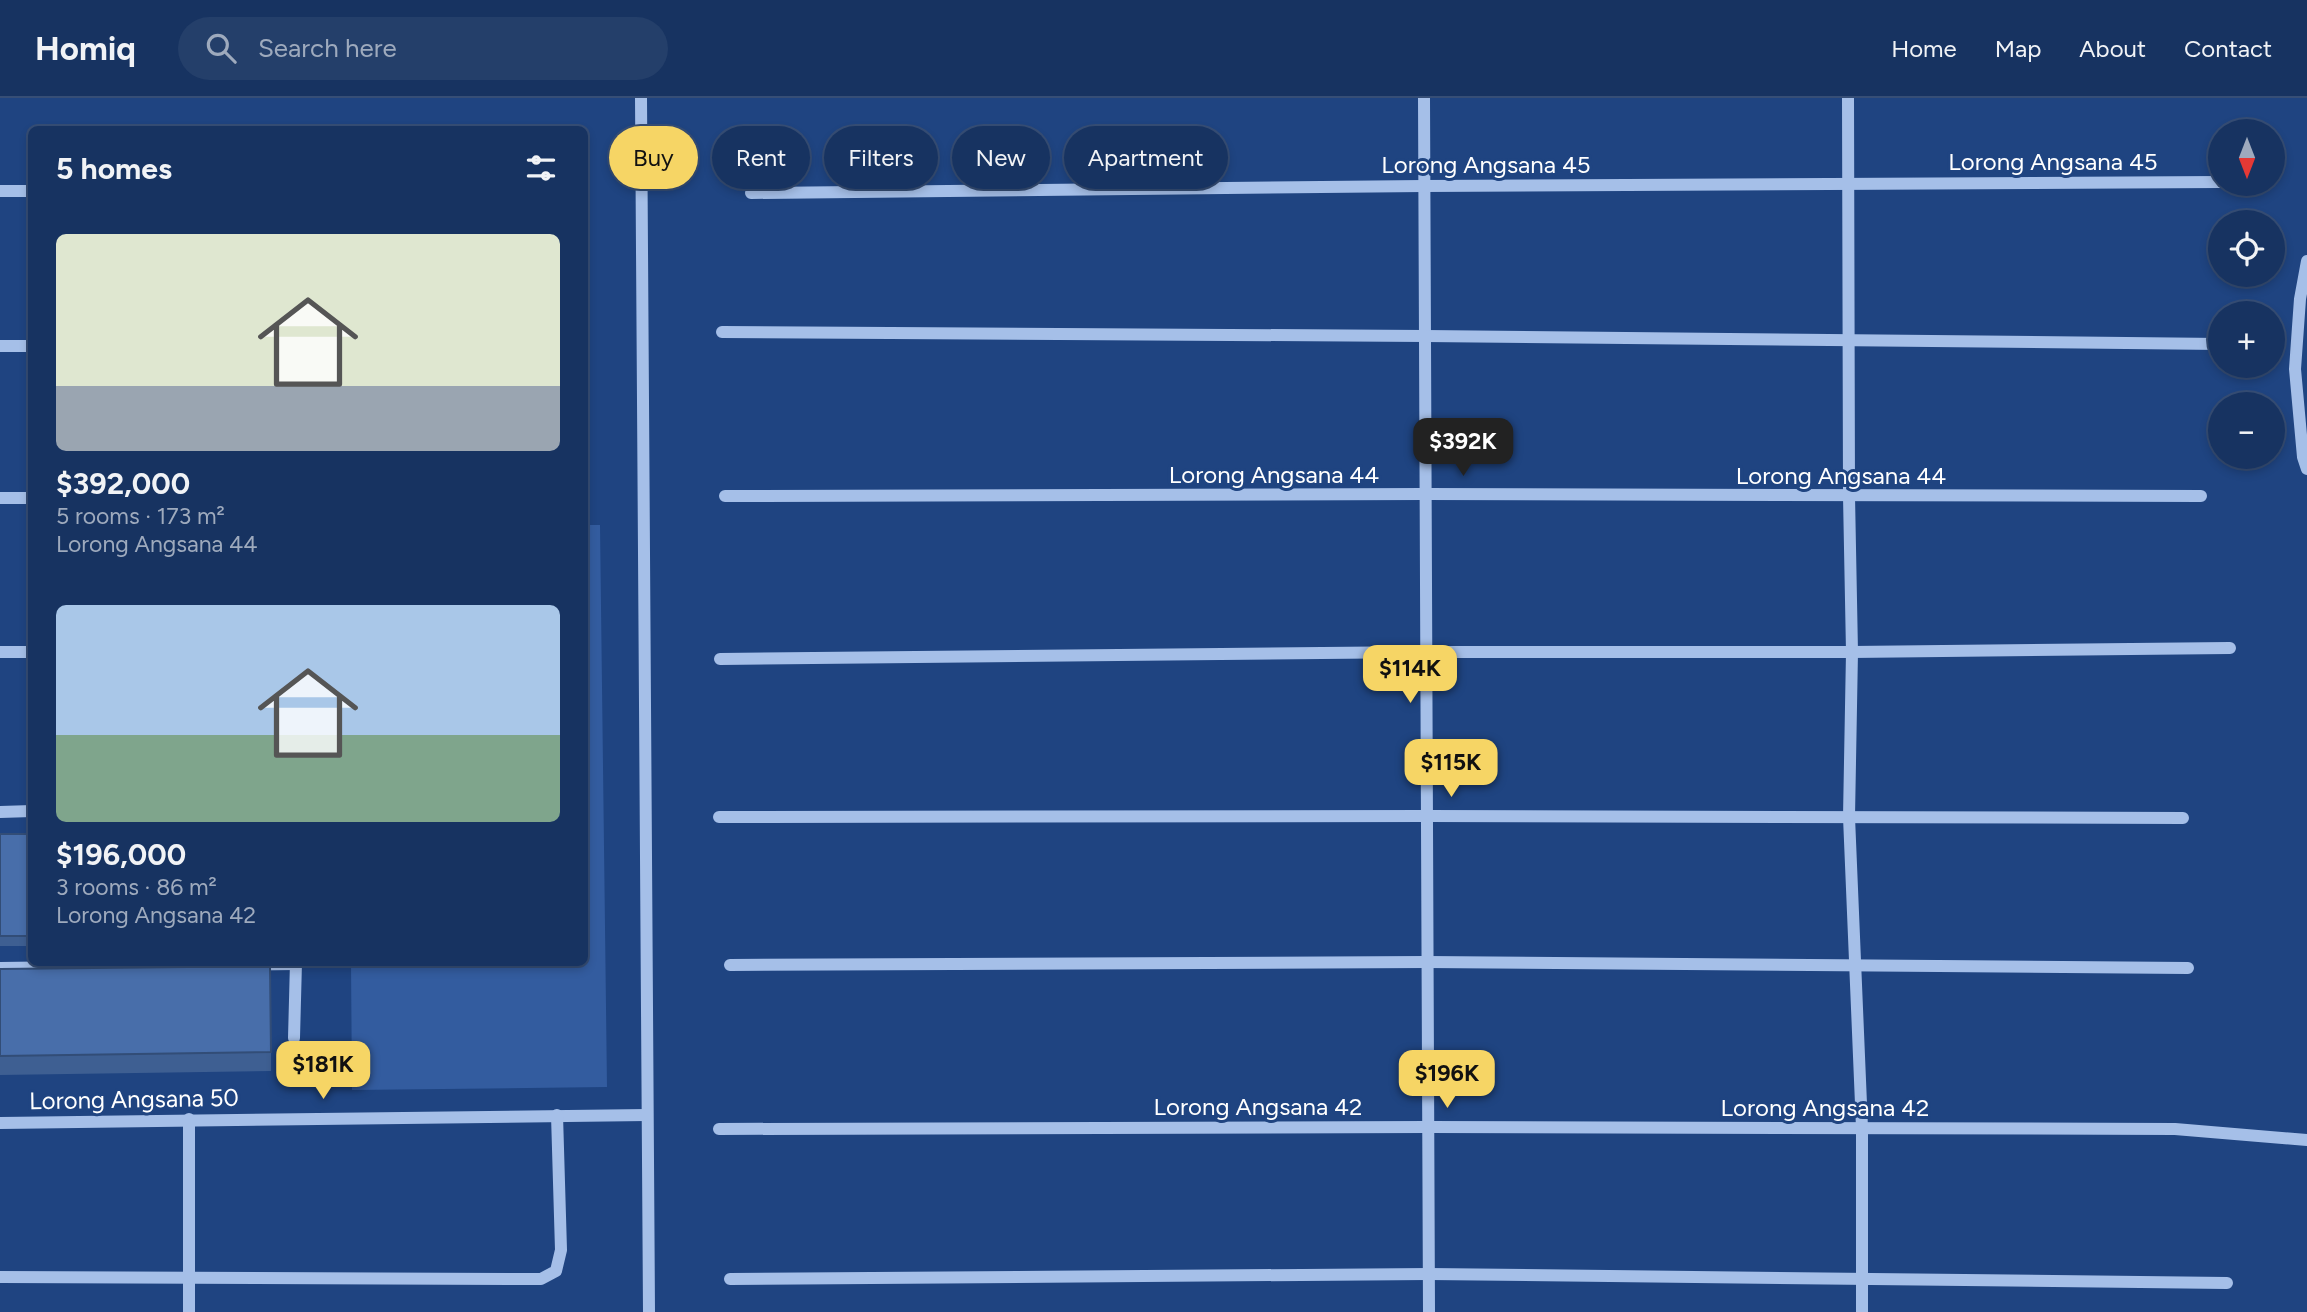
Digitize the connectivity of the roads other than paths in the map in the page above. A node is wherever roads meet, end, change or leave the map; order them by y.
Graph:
1 (641, 98) edge
2 (1424, 98) edge
3 (1848, 98) edge
4 (2208, 182) edge
5 (1848, 184) junction
6 (1424, 186) junction
7 (0, 191) edge
8 (28, 191) edge
9 (751, 192) dead end
10 (2307, 261) edge
11 (722, 332) dead end
12 (1425, 336) junction
13 (1848, 340) junction
14 (2208, 344) edge
15 (0, 346) edge
16 (28, 346) edge
17 (2307, 469) edge
18 (1425, 494) junction
19 (725, 496) dead end
20 (1849, 496) junction
21 (2201, 496) dead end
22 (0, 498) edge
23 (28, 498) edge
24 (2230, 648) dead end
25 (0, 652) edge
26 (28, 652) edge
27 (1426, 652) junction
28 (1852, 652) junction
29 (720, 659) dead end
30 (28, 811) edge
31 (0, 812) edge
32 (1427, 816) junction
33 (719, 817) dead end
34 (1849, 817) junction
35 (2183, 818) dead end
36 (1427, 962) junction
37 (730, 965) dead end
38 (1856, 965) junction
39 (118, 966) edge
40 (296, 966) edge
41 (0, 968) edge
42 (2188, 968) dead end
43 (294, 1038) dead end
44 (557, 1115) junction
45 (647, 1115) junction
46 (189, 1119) junction
47 (0, 1123) edge
48 (1428, 1127) junction
49 (1862, 1128) junction
50 (719, 1129) dead end
51 (2307, 1140) edge
52 (1429, 1274) junction
53 (0, 1277) edge
54 (189, 1277) junction
55 (730, 1279) dead end
56 (1862, 1279) junction
57 (2227, 1283) dead end
58 (189, 1312) edge
59 (649, 1312) edge
60 (1429, 1312) edge
61 (1862, 1312) edge

1 - 45 street
2 - 6 street
3 - 5 street
4 - 5 street, Lorong Angsana 45
5 - 6 street, Lorong Angsana 45
5 - 13 street
6 - 9 street, Lorong Angsana 45
6 - 12 street
7 - 8 street
10 - 17 street
11 - 12 street
12 - 13 street
12 - 18 street
13 - 14 street
13 - 20 street
15 - 16 street
18 - 19 street, Lorong Angsana 44
18 - 20 street, Lorong Angsana 44
18 - 27 street
20 - 21 street, Lorong Angsana 44
20 - 28 street
22 - 23 street
24 - 28 street
25 - 26 street
27 - 28 street
27 - 29 street
27 - 32 street
28 - 34 street
30 - 31 street
32 - 33 street
32 - 34 street
32 - 36 street
34 - 35 street
34 - 38 street
36 - 37 street
36 - 38 street
36 - 48 street
38 - 42 street
38 - 49 street
39 - 41 street
40 - 43 street
44 - 45 street, Lorong Angsana 50
44 - 46 street, Lorong Angsana 50
44 - 54 street
45 - 59 street
46 - 47 street, Lorong Angsana 50
46 - 54 street
48 - 49 street, Lorong Angsana 42
48 - 50 street, Lorong Angsana 42
48 - 52 street
49 - 51 street, Lorong Angsana 42
49 - 56 street
52 - 55 street
52 - 56 street
52 - 60 street
53 - 54 street
54 - 58 street
56 - 57 street
56 - 61 street

